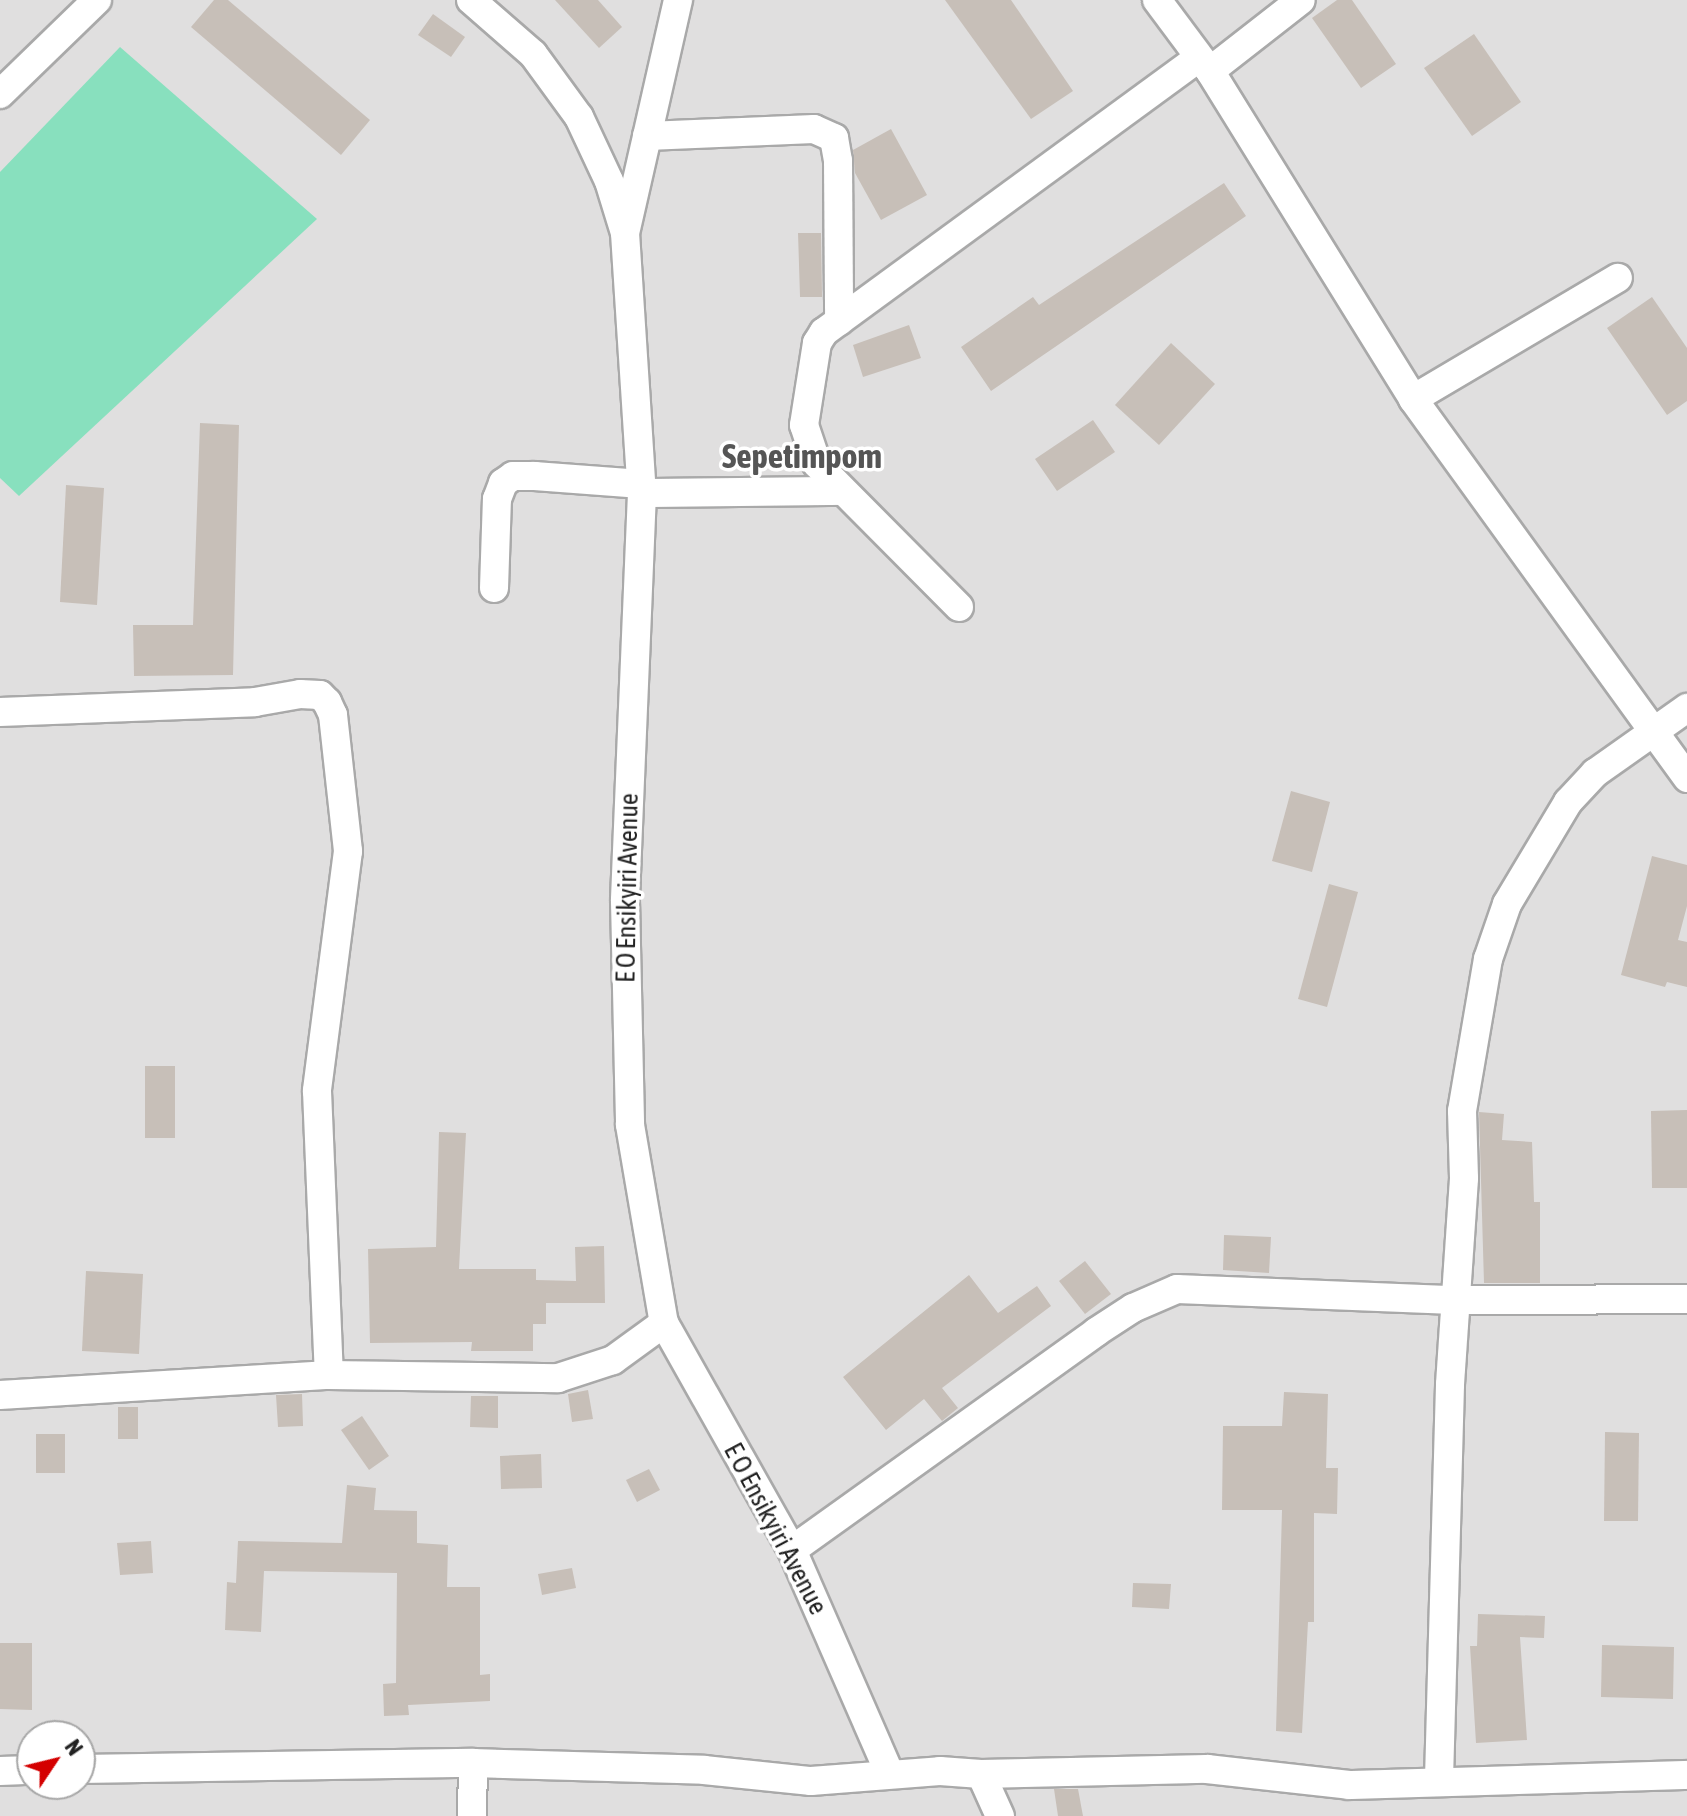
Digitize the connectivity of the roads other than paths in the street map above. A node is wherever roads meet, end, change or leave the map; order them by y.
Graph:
1 (97, 0) edge
2 (471, 0) edge
3 (678, 0) edge
4 (1157, 0) edge
5 (1301, 0) edge
6 (1204, 64) junction
7 (0, 94) edge
8 (647, 136) junction
9 (625, 233) junction
10 (1618, 278) dead end
11 (839, 321) junction
12 (1413, 399) junction
13 (641, 488) junction
14 (838, 491) junction
15 (494, 588) dead end
16 (959, 607) dead end
17 (1687, 708) edge
18 (0, 712) edge
19 (1654, 730) junction
20 (1687, 778) edge
21 (1687, 1299) edge
22 (1454, 1300) junction
23 (664, 1323) junction
24 (329, 1375) junction
25 (0, 1395) edge
26 (792, 1550) junction
27 (473, 1763) junction
28 (96, 1769) edge
29 (889, 1772) junction
30 (981, 1774) junction
31 (1687, 1775) edge
32 (1439, 1779) junction
33 (472, 1816) edge
34 (1000, 1816) edge

1 - 7 street
2 - 9 street, E O Ensikyiri Avenue
3 - 8 street
4 - 6 street
5 - 6 street
6 - 11 street
6 - 12 street
8 - 9 street
8 - 11 street
9 - 13 street, E O Ensikyiri Avenue
10 - 12 street
11 - 14 street
12 - 19 street
13 - 14 street
13 - 15 street
13 - 23 street, E O Ensikyiri Avenue
14 - 16 street
17 - 19 street
18 - 24 street
19 - 20 street
19 - 22 street
21 - 22 street
22 - 26 street
22 - 32 street
23 - 24 street
23 - 26 street, E O Ensikyiri Avenue
24 - 25 street
26 - 29 street, E O Ensikyiri Avenue
27 - 28 street
27 - 29 street
27 - 33 street
29 - 30 street
30 - 32 street
30 - 34 street
31 - 32 street

